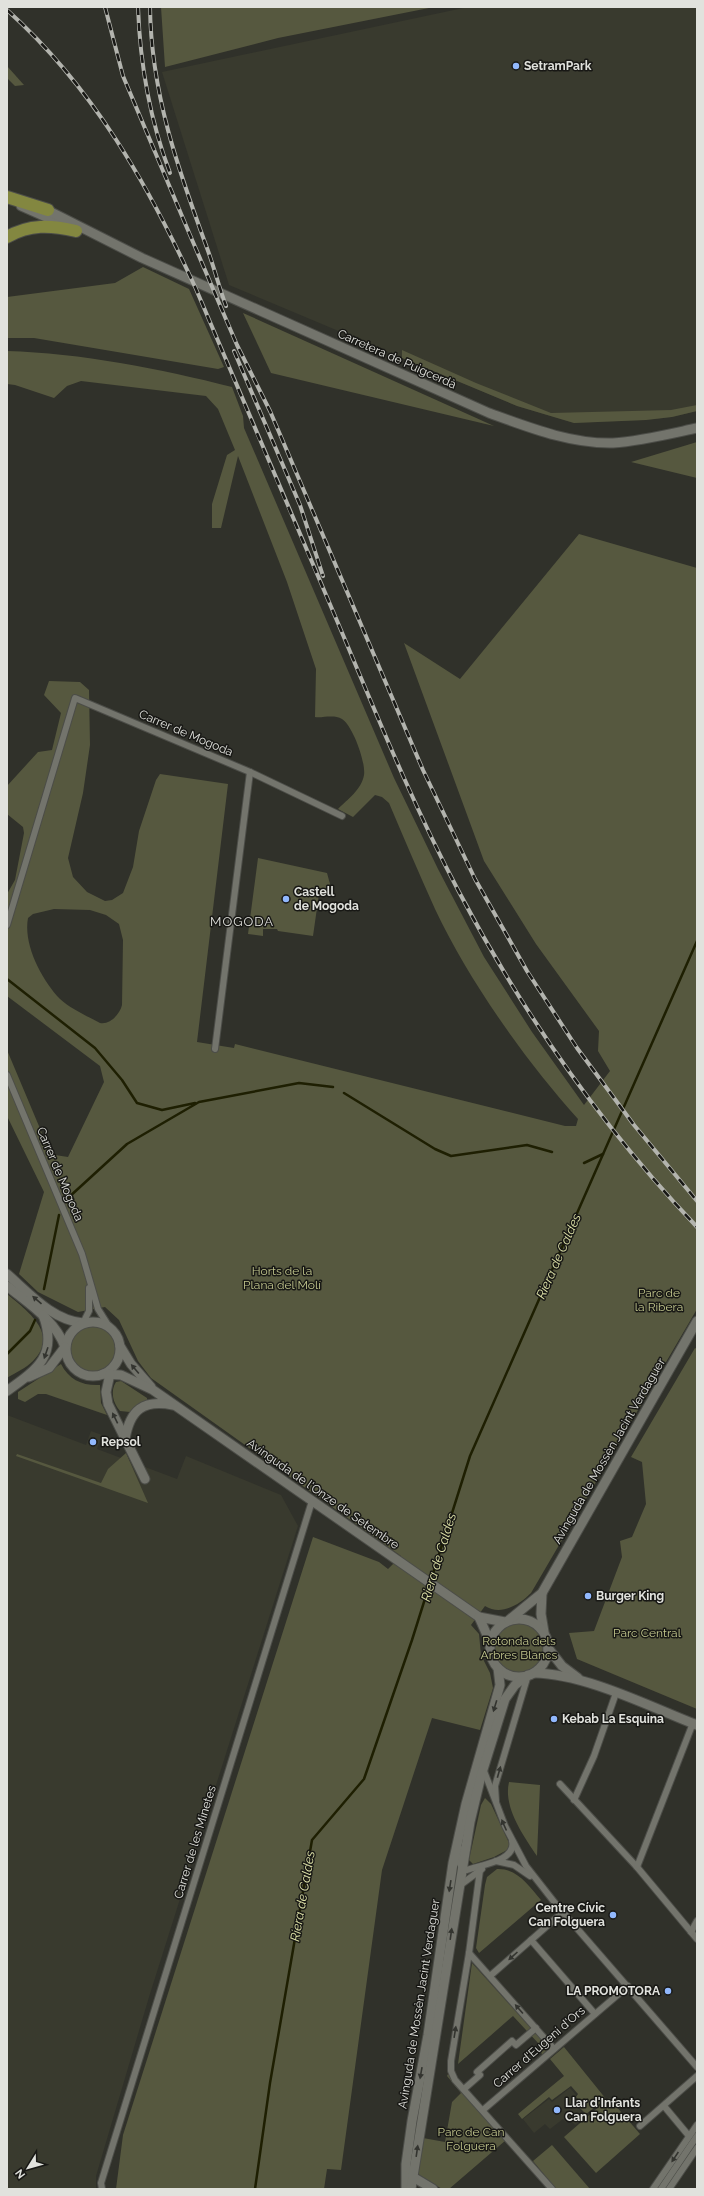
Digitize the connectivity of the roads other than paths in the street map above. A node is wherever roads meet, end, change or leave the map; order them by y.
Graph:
1 (7, 190) edge
2 (7, 197) edge
3 (26, 199) joint
4 (7, 200) edge
5 (48, 210) junction
6 (76, 231) junction
7 (7, 237) edge
8 (101, 239) junction
9 (697, 428) edge
10 (250, 772) junction
11 (342, 816) dead end
12 (7, 925) edge
13 (215, 1049) dead end
14 (7, 1075) edge
15 (7, 1274) edge
16 (89, 1282) junction
17 (7, 1286) edge
18 (43, 1315) junction
19 (697, 1321) edge
20 (83, 1323) junction
21 (110, 1328) junction
22 (120, 1346) junction
23 (65, 1347) junction
24 (106, 1374) junction
25 (21, 1381) junction
26 (7, 1390) edge
27 (153, 1390) junction
28 (177, 1406) junction
29 (125, 1439) junction
30 (145, 1479) dead end
31 (312, 1501) junction
32 (542, 1593) junction
33 (479, 1617) junction
34 (507, 1621) junction
35 (544, 1632) junction
36 (490, 1642) junction
37 (548, 1648) junction
38 (498, 1668) junction
39 (531, 1674) junction
40 (580, 1680) junction
41 (616, 1693) junction
42 (695, 1724) edge
43 (482, 1773) junction
44 (560, 1784) dead end
45 (574, 1800) junction
46 (466, 1804) junction
47 (498, 1810) junction
48 (461, 1824) junction
49 (511, 1840) junction
50 (493, 1862) junction
51 (637, 1867) junction
52 (462, 1868) junction
53 (480, 1870) junction
54 (538, 1883) junction
55 (458, 1887) junction
56 (563, 1912) junction
57 (697, 1921) edge
58 (691, 1932) junction
59 (697, 1939) edge
60 (531, 1940) junction
61 (469, 1953) junction
62 (490, 1976) junction
63 (628, 1986) junction
64 (594, 2014) junction
65 (536, 2028) junction
66 (554, 2049) junction
67 (697, 2067) edge
68 (697, 2076) edge
69 (464, 2089) junction
70 (664, 2106) junction
71 (483, 2110) junction
72 (697, 2125) edge
73 (640, 2126) dead end
74 (689, 2136) junction
75 (697, 2136) edge
76 (697, 2148) edge
77 (413, 2177) junction
78 (102, 2189) edge
79 (406, 2189) edge
80 (411, 2189) edge
81 (433, 2189) edge
82 (552, 2189) edge
83 (653, 2189) edge
84 (661, 2189) edge
85 (669, 2189) edge

1 - 3 highway
2 - 5 highway
3 - 5 main road
4 - 6 main road
5 - 8 main road
6 - 7 highway
6 - 8 main road
8 - 9 main road, Carretera de Puigcerdà
10 - 11 street
10 - 12 street, Carrer de Mogoda
10 - 13 street
14 - 16 street, Carrer de Mogoda
20 -> 15 main road
16 - 20 street, Carrer de Mogoda
16 - 21 street, Carrer de Mogoda
17 - 18 main road
18 - 23 main road
18 -> 25 main road
19 - 32 main road, Avinguda de Mossèn Jacint Verdaguer
20 - 21 main road
20 - 23 main road
21 - 22 main road
22 - 24 main road
27 -> 22 main road, Avinguda de l'Onze de Setembre
23 - 24 main road
23 - 25 main road
24 - 27 main road, Avinguda de l'Onze de Setembre
29 -> 24 main road
25 - 26 main road
27 - 28 main road, Avinguda de l'Onze de Setembre
28 - 29 main road
28 - 31 main road, Avinguda de l'Onze de Setembre
29 - 30 main road
31 - 33 main road, Avinguda de l'Onze de Setembre
31 - 78 street, Carrer de les Minetes
32 - 34 main road, Avinguda de Mossèn Jacint Verdaguer
32 - 35 main road, Avinguda de Mossèn Jacint Verdaguer
33 - 34 main road, Avinguda de l'Onze de Setembre
33 - 36 main road
34 - 35 main road
34 - 36 main road
35 - 37 main road
36 - 38 main road
37 - 39 main road
37 - 40 main road
38 - 39 main road
38 -> 46 main road, Avinguda de Mossèn Jacint Verdaguer
39 - 40 main road
39 - 43 main road, Avinguda de Mossèn Jacint Verdaguer
47 -> 39 street
40 - 41 main road
41 - 42 main road
41 - 45 street
42 - 51 street
43 - 46 street, Avinguda de Mossèn Jacint Verdaguer
43 - 47 street
43 - 52 main road, Avinguda de Mossèn Jacint Verdaguer
44 - 45 street
45 - 51 street
46 - 48 main road, Avinguda de Mossèn Jacint Verdaguer
49 -> 47 street
48 - 52 street, Avinguda de Mossèn Jacint Verdaguer
48 -> 79 main road, Avinguda de Mossèn Jacint Verdaguer
49 - 50 street
49 - 54 street
50 - 52 street
50 - 53 street
50 - 54 street
51 - 58 street
52 - 55 main road, Avinguda de Mossèn Jacint Verdaguer
53 - 55 street
53 - 61 street
54 - 56 street
77 -> 55 main road, Avinguda de Mossèn Jacint Verdaguer
56 - 60 street
56 - 63 street
57 - 58 street
58 - 59 street
60 -> 62 street
60 - 64 street
61 - 62 street
69 -> 61 street
65 -> 62 street
63 - 64 street, Carrer d'Eugeni d'Ors
63 - 67 street
64 - 66 street, Carrer d'Eugeni d'Ors
65 - 66 street
65 - 69 street
66 - 71 street, Carrer d'Eugeni d'Ors
68 - 70 street
69 - 71 street
70 - 73 street
70 - 74 street
71 - 82 street
72 - 74 street
74 -> 83 street
75 - 84 street
76 - 85 street
77 - 80 main road, Avinguda de Mossèn Jacint Verdaguer
77 - 81 main road

